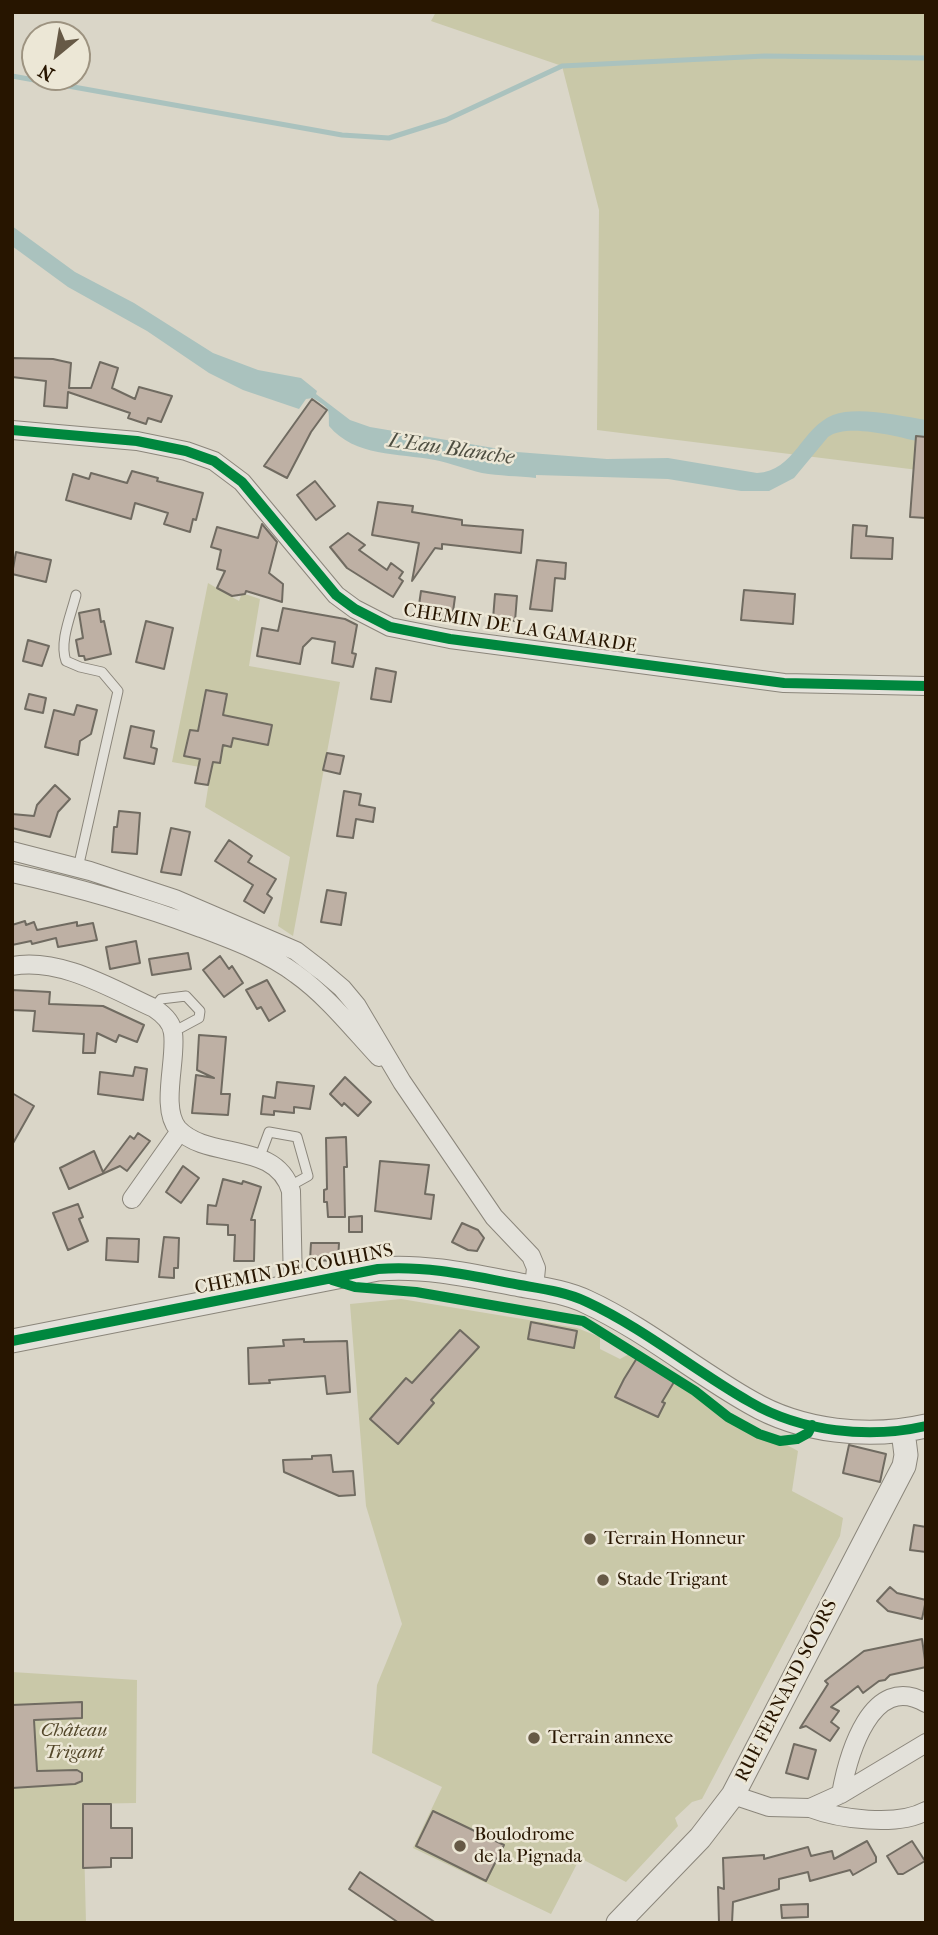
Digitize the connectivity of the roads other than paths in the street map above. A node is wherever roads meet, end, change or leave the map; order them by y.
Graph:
1 (12, 430) edge
2 (76, 595) dead end
3 (926, 685) edge
4 (12, 851) edge
5 (78, 868) junction
6 (12, 873) edge
7 (12, 966) edge
8 (155, 1008) junction
9 (173, 1032) junction
10 (402, 1082) junction
11 (180, 1131) junction
12 (259, 1159) junction
13 (290, 1186) junction
14 (132, 1199) dead end
15 (293, 1287) junction
16 (534, 1288) junction
17 (12, 1341) edge
18 (915, 1428) edge
19 (926, 1703) edge
20 (926, 1743) edge
21 (733, 1794) junction
22 (841, 1794) junction
23 (810, 1808) junction
24 (926, 1811) edge
25 (618, 1923) edge

1 - 3 street, CHEMIN DE LA GAMARDE
2 - 5 lane
4 - 5 street
5 - 10 street
6 - 10 street
7 - 8 street
8 - 9 street
8 - 9 lane
9 - 11 street
10 - 16 street
11 - 12 street
11 - 14 street
12 - 13 street
12 - 13 lane
13 - 15 street
15 - 16 street, CHEMIN DE COUHINS
15 - 17 street, CHEMIN DE COUHINS
16 - 18 street, CHEMIN DE COUHINS
18 - 21 street, RUE FERNAND SOORS
19 - 22 street
20 - 22 street
21 - 23 street
21 - 25 street, RUE FERNAND SOORS
22 - 23 street
23 - 24 street

